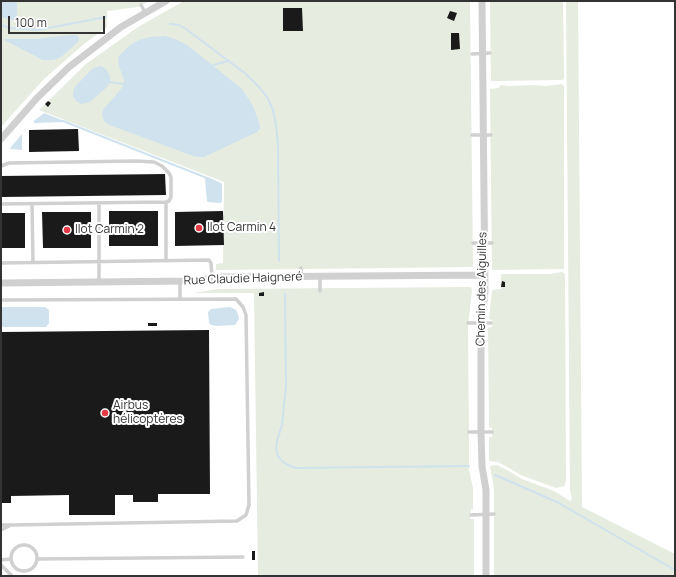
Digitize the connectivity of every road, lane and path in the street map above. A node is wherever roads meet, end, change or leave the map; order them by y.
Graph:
1 (166, 1) edge
2 (482, 1) edge
3 (482, 53) junction
4 (490, 53) dead end
5 (472, 54) dead end
6 (472, 135) dead end
7 (487, 135) junction
8 (1, 138) edge
9 (1, 166) edge
10 (166, 202) junction
11 (99, 203) junction
12 (1, 204) edge
13 (32, 204) junction
14 (473, 243) dead end
15 (484, 243) junction
16 (492, 243) dead end
17 (166, 260) junction
18 (33, 262) junction
19 (100, 262) junction
20 (1, 263) edge
21 (301, 268) dead end
22 (484, 275) junction
23 (301, 277) junction
24 (320, 277) junction
25 (212, 278) junction
26 (99, 282) junction
27 (180, 282) junction
28 (1, 283) edge
29 (320, 291) dead end
30 (180, 299) junction
31 (1, 300) edge
32 (468, 323) dead end
33 (481, 323) junction
34 (492, 323) dead end
35 (469, 432) dead end
36 (481, 432) junction
37 (492, 432) dead end
38 (486, 514) junction
39 (494, 514) dead end
40 (471, 515) dead end
41 (11, 525) junction
42 (1, 526) edge
43 (1, 530) edge
44 (243, 558) dead end
45 (10, 559) junction
46 (37, 559) junction
47 (1, 560) edge
48 (1, 565) edge
49 (22, 574) edge
50 (12, 576) edge
51 (486, 576) edge

1 - 8 street
2 - 3 street, Chemin des Aiguilles
3 - 4 lane
3 - 5 lane
3 - 7 street, Chemin des Aiguilles
6 - 7 lane
7 - 15 street, Chemin des Aiguilles
9 - 10 lane
10 - 11 lane
10 - 17 lane
11 - 13 lane
11 - 19 lane
12 - 13 lane
13 - 18 lane
14 - 15 lane
15 - 16 lane
15 - 22 street, Chemin des Aiguilles
17 - 19 lane
17 - 25 lane
18 - 19 lane
18 - 20 lane
19 - 26 lane
21 - 23 lane
22 - 24 street, Rue Claudie Haigneré
22 - 33 street, Chemin des Aiguilles
23 - 24 street, Rue Claudie Haigneré
23 - 25 street, Rue Claudie Haigneré
24 - 29 lane
25 - 27 street, Rue Claudie Haigneré
26 - 27 street, Rue Claudie Haigneré
26 - 28 street, Rue Claudie Haigneré
27 - 30 lane
30 - 31 lane
30 - 41 lane
32 - 33 lane
33 - 34 lane
33 - 36 street, Chemin des Aiguilles
35 - 36 lane
36 - 37 lane
36 - 38 street, Chemin des Aiguilles
38 - 39 lane
38 - 40 lane
38 - 51 street, Chemin des Aiguilles
41 - 42 lane
41 - 43 lane
44 - 46 lane
45 - 46 lane
45 - 47 lane
45 - 49 lane
46 - 49 lane
48 - 50 lane

